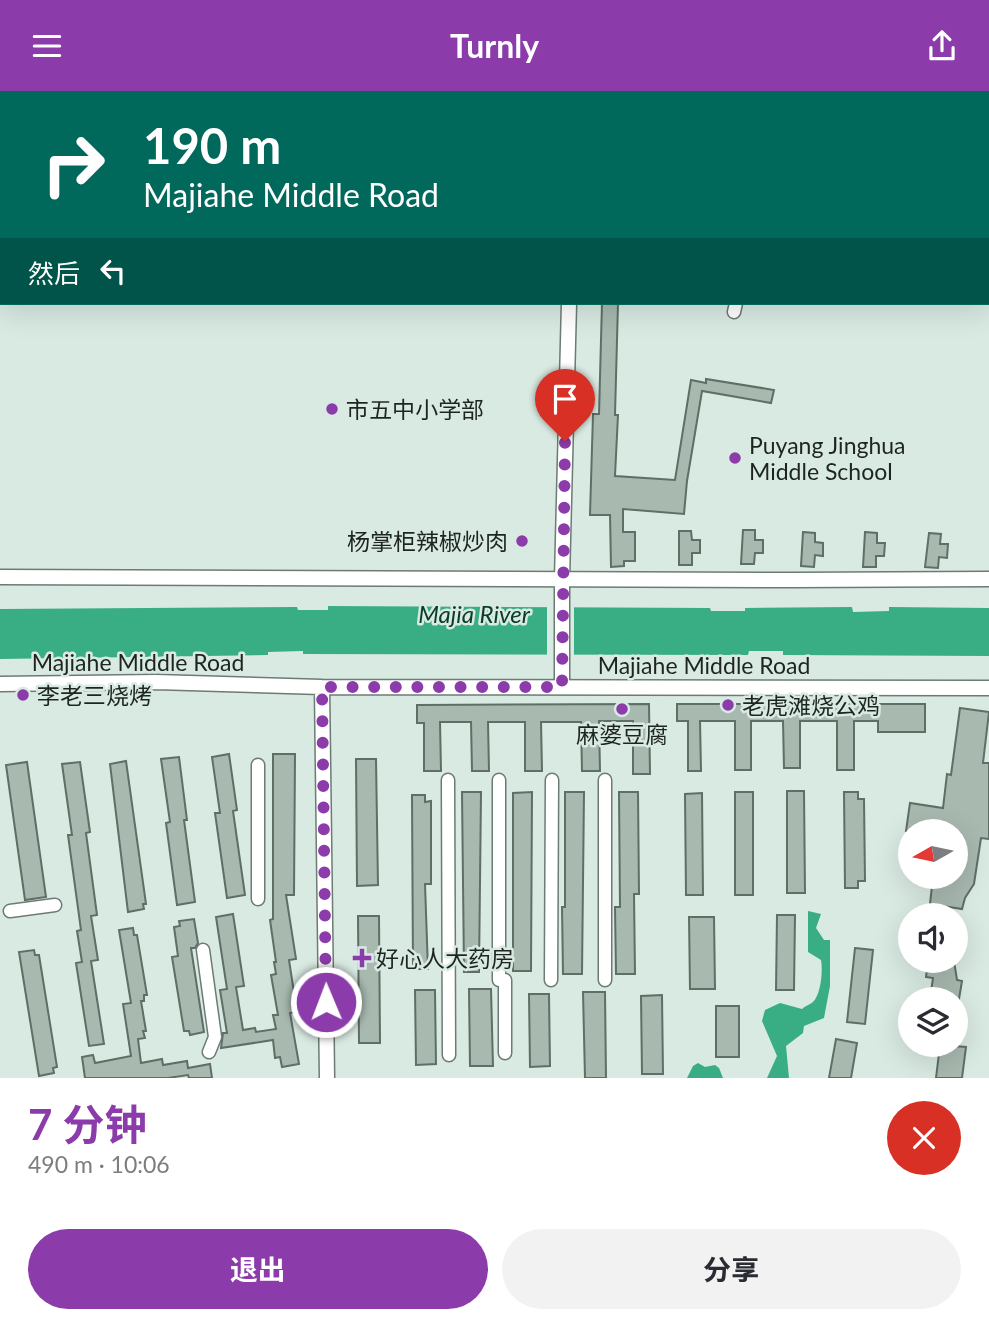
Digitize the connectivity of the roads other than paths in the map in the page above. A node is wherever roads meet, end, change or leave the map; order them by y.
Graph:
1 (569, 305) edge
2 (0, 577) edge
3 (562, 579) junction
4 (989, 579) edge
5 (0, 684) edge
6 (322, 687) junction
7 (562, 687) junction
8 (989, 688) edge
9 (258, 765) dead end
10 (605, 779) dead end
11 (449, 780) dead end
12 (499, 780) dead end
13 (552, 780) dead end
14 (258, 899) dead end
15 (55, 905) dead end
16 (10, 911) dead end
17 (203, 950) dead end
18 (551, 980) dead end
19 (605, 980) dead end
20 (209, 1052) dead end
21 (505, 1053) dead end
22 (449, 1055) dead end
23 (327, 1078) edge

1 - 3 street
2 - 3 street
3 - 4 street
3 - 7 street
5 - 6 street, Majiahe Middle Road
6 - 7 street, Majiahe Middle Road
6 - 23 street
7 - 8 street, Majiahe Middle Road
9 - 14 street
10 - 19 street
11 - 22 street
12 - 21 street
13 - 18 street
15 - 16 street
17 - 20 street

